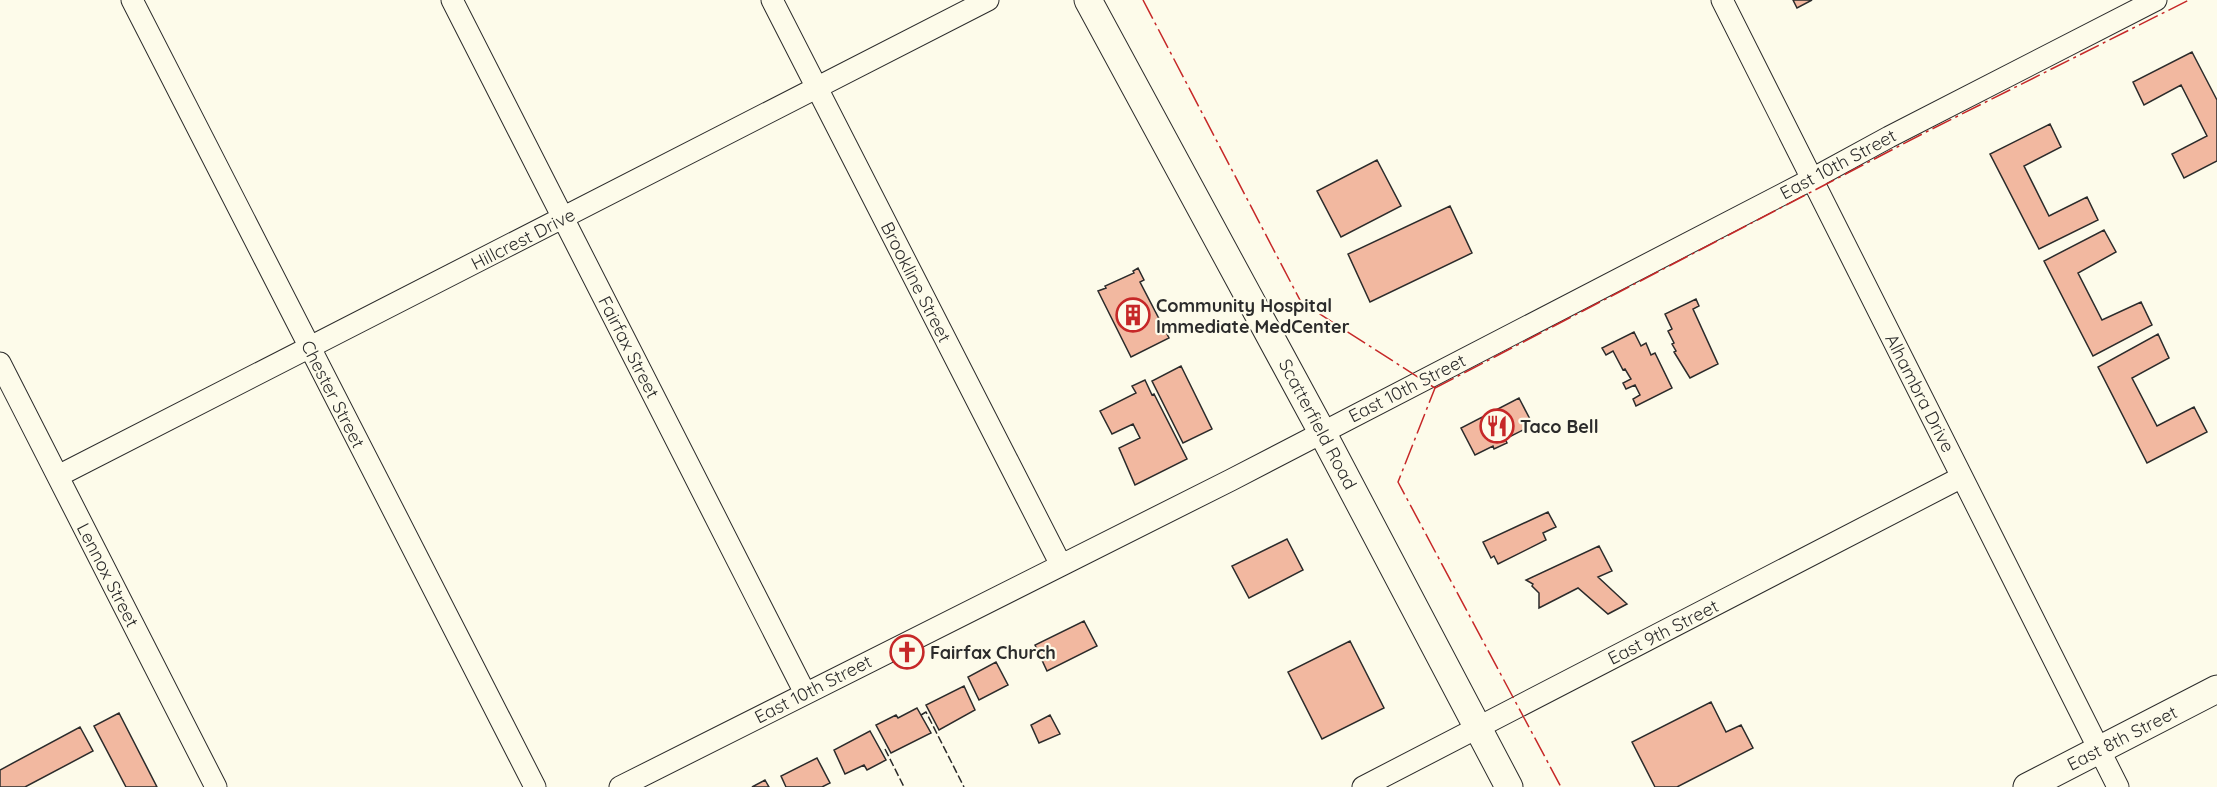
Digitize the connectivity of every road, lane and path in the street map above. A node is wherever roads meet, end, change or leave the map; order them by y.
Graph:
1 (132, 0) edge
2 (452, 0) edge
3 (772, 0) edge
4 (988, 0) edge
5 (1088, 0) edge
6 (1722, 0) edge
7 (2157, 0) edge
8 (818, 89) junction
9 (1812, 179) junction
10 (563, 218) junction
11 (309, 348) junction
12 (0, 363) edge
13 (1322, 432) junction
14 (58, 476) junction
15 (1962, 477) junction
16 (1061, 565) junction
17 (2217, 689) edge
18 (805, 693) junction
19 (1479, 727) junction
20 (2099, 750) junction
21 (216, 787) edge
22 (535, 787) edge
23 (621, 787) edge
24 (1363, 787) edge
25 (1509, 787) edge
26 (2027, 787) edge
27 (2118, 787) edge

1 - 11 street, Chester Street
2 - 10 street, Fairfax Street
3 - 8 street, Brookline Street
4 - 8 street, Hillcrest Drive
5 - 13 main road, Scatterfield Road
6 - 9 street, Alhambra Drive
7 - 9 street, East 10th Street
8 - 10 street, Hillcrest Drive
8 - 16 street, Brookline Street
9 - 13 street, East 10th Street
9 - 15 street, Alhambra Drive
10 - 11 street, Hillcrest Drive
10 - 18 street, Fairfax Street
11 - 14 street, Hillcrest Drive
11 - 22 street, Chester Street
12 - 14 street, Lennox Street
13 - 16 street, East 10th Street
13 - 19 main road, Scatterfield Road
14 - 21 street, Lennox Street
15 - 19 street, East 9th Street
15 - 20 street, Alhambra Drive
16 - 18 street, East 10th Street
17 - 20 main road, East 8th Street
18 - 23 street, East 10th Street
19 - 24 street, East 9th Street
19 - 25 main road, Scatterfield Road
20 - 26 main road, East 8th Street
20 - 27 street, Alhambra Drive

